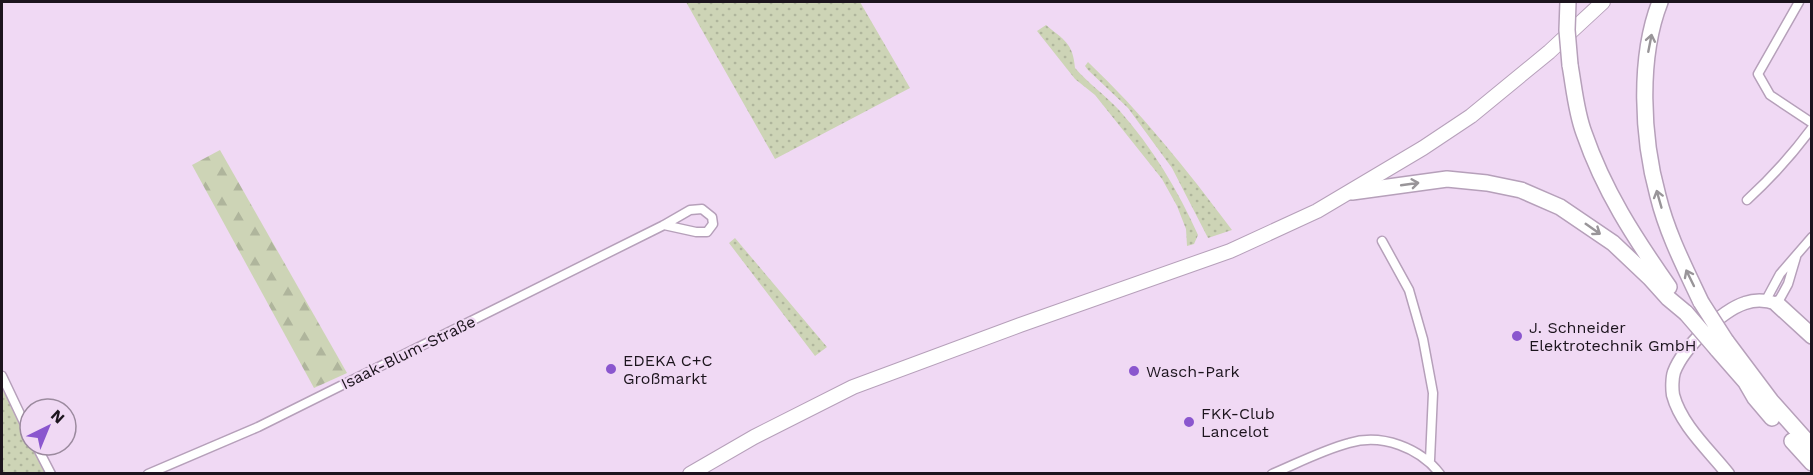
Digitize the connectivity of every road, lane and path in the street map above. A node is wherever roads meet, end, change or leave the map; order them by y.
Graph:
1 (1568, 2) edge
2 (1603, 2) edge
3 (1660, 2) edge
4 (1799, 2) edge
5 (1812, 123) edge
6 (1812, 128) edge
7 (1352, 192) junction
8 (1747, 200) dead end
9 (664, 225) junction
10 (1812, 237) edge
11 (1383, 241) dead end
12 (1771, 302) junction
13 (1686, 313) junction
14 (1812, 336) edge
15 (1721, 345) junction
16 (2, 376) edge
17 (1751, 381) junction
18 (18, 410) edge
19 (1812, 435) edge
20 (1806, 449) edge
21 (42, 457) edge
22 (1430, 460) junction
23 (1812, 463) edge
24 (51, 474) edge
25 (148, 474) edge
26 (690, 474) edge
27 (1272, 474) edge
28 (1440, 474) edge
29 (1728, 474) edge
30 (1809, 474) edge

1 - 13 highway, bridge
2 - 7 main road
15 -> 3 highway, bridge
4 - 5 street
6 - 8 street
7 -> 13 highway
7 - 26 main road
9 - 9 street, Isaak-Blum-Straße
9 - 25 street, Isaak-Blum-Straße
10 - 12 street
11 - 22 street
12 - 14 highway
12 - 29 street
13 - 15 highway, bridge
15 - 17 highway
16 - 18 street
17 - 19 highway
17 - 20 highway
17 - 20 highway
20 - 23 highway
20 - 30 highway
21 - 24 street
22 - 27 street
22 - 28 street

